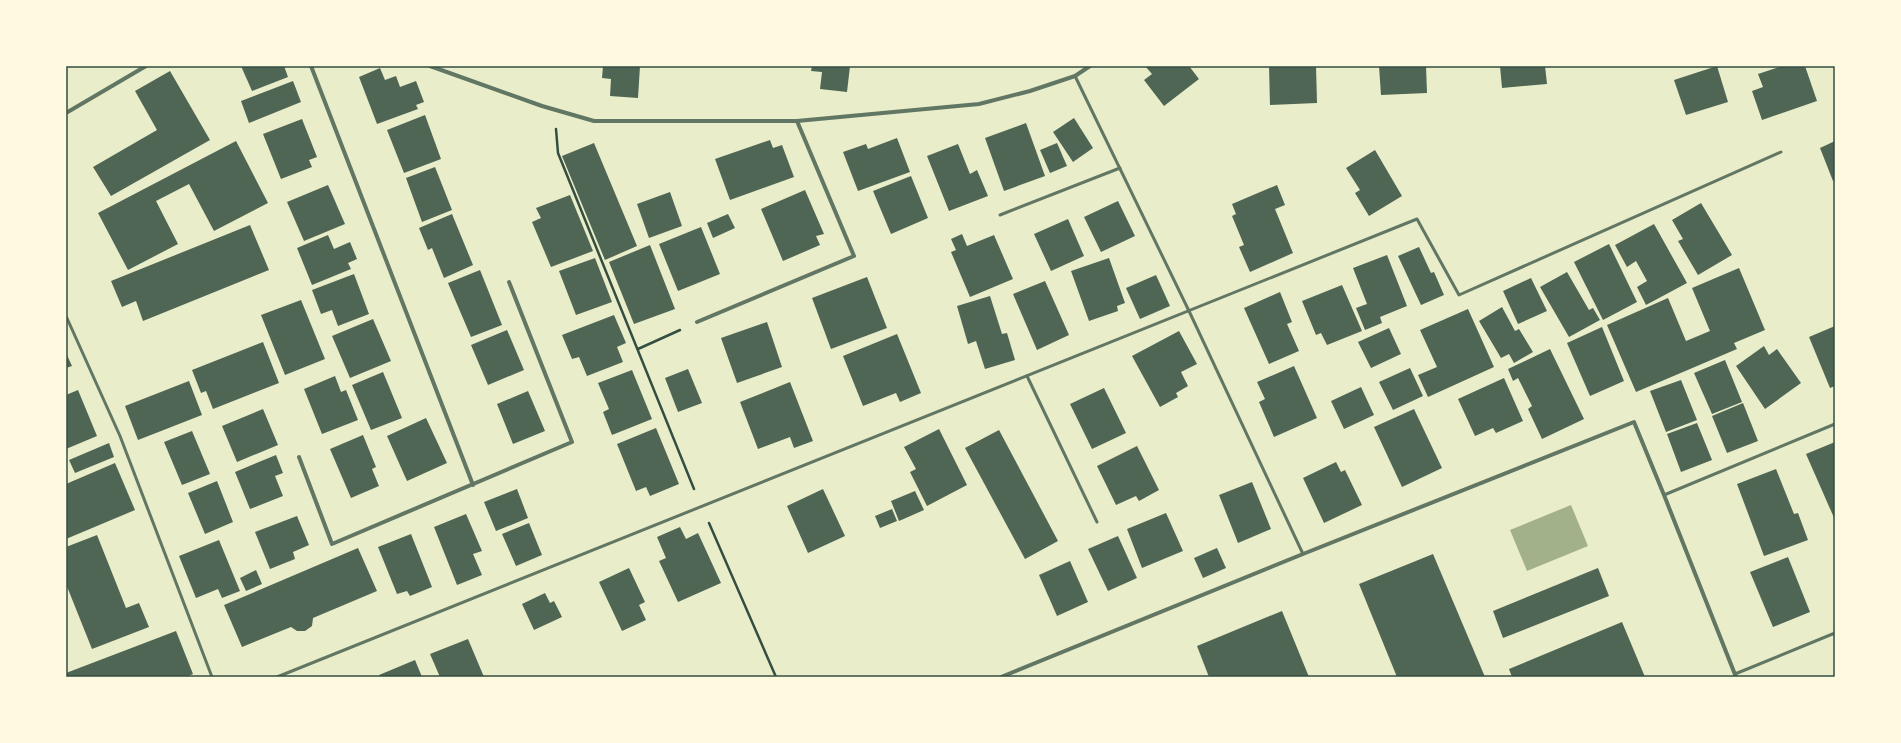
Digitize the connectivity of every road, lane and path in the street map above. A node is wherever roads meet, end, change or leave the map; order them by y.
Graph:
1 (146, 66) edge
2 (311, 66) edge
3 (430, 66) edge
4 (1090, 66) edge
5 (1074, 76) junction
6 (555, 111) junction
7 (66, 113) edge
8 (797, 121) junction
9 (1781, 152) dead end
10 (1120, 168) junction
11 (1000, 215) dead end
12 (509, 282) dead end
13 (1189, 311) junction
14 (66, 316) edge
15 (697, 322) joint
16 (638, 349) junction
17 (1027, 376) junction
18 (1835, 424) edge
19 (299, 458) dead end
20 (473, 485) junction
21 (1664, 495) junction
22 (702, 508) junction
23 (1097, 522) dead end
24 (1303, 554) junction
25 (1835, 634) edge
26 (1735, 676) edge
27 (212, 677) edge
28 (277, 677) edge
29 (776, 677) edge
30 (1001, 677) edge

1 - 7 street
2 - 20 street
3 - 6 street
4 - 5 street
5 - 8 street
5 - 10 lane
6 - 8 street
6 - 16 path
8 - 15 street
9 - 13 lane
10 - 11 lane
10 - 13 lane
12 - 20 street
13 - 17 lane
13 - 24 lane
14 - 27 lane
15 - 16 path
16 - 22 path
17 - 22 lane
17 - 23 lane
18 - 21 lane
19 - 20 street
21 - 24 street
21 - 26 street
22 - 28 lane
22 - 29 path
24 - 30 street
25 - 26 lane

